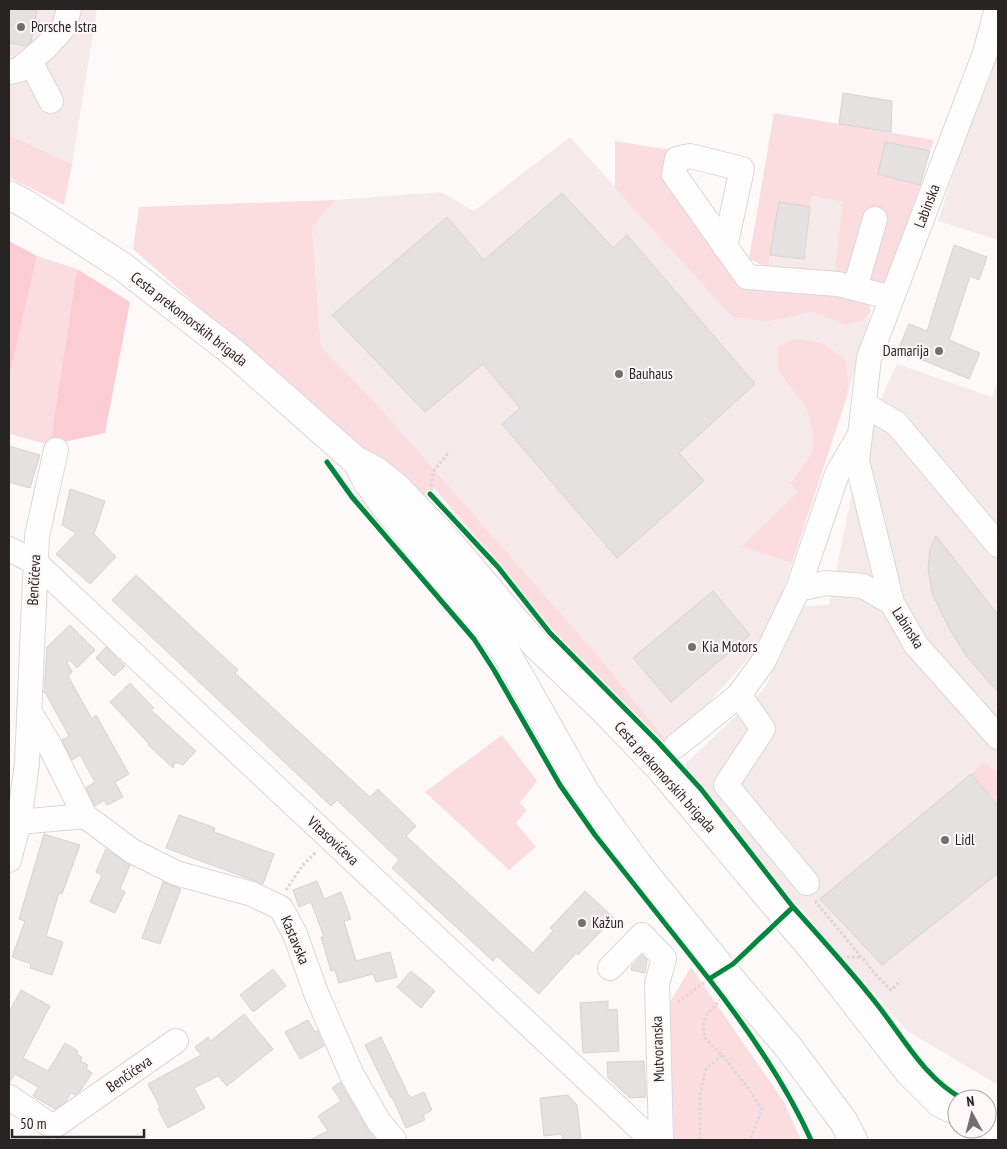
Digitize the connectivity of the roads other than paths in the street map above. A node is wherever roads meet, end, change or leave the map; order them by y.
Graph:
1 (69, 9) edge
2 (997, 9) edge
3 (992, 56) edge
4 (30, 61) junction
5 (9, 72) edge
6 (51, 101) dead end
7 (9, 195) edge
8 (875, 219) dead end
9 (725, 247) dead end
10 (855, 288) junction
11 (892, 298) junction
12 (864, 405) junction
13 (860, 434) junction
14 (56, 450) dead end
15 (355, 460) junction
16 (995, 536) edge
17 (9, 548) edge
18 (35, 562) junction
19 (798, 588) junction
20 (892, 603) junction
21 (739, 695) junction
22 (29, 711) junction
23 (998, 737) edge
24 (676, 746) dead end
25 (85, 816) junction
26 (19, 822) junction
27 (9, 860) edge
28 (807, 883) road end
29 (610, 968) dead end
30 (176, 1041) dead end
31 (813, 1080) junction
32 (9, 1097) edge
33 (947, 1106) edge
34 (998, 1137) edge
35 (394, 1140) edge
36 (652, 1140) edge
37 (661, 1140) edge
38 (834, 1140) edge
39 (853, 1140) edge
40 (989, 1140) edge

1 - 4 street
2 - 3 street, Labinska
3 - 11 street, Labinska
4 - 5 street
4 - 6 street
7 - 15 main road, Cesta prekomorskih brigada
8 - 10 street
9 - 10 street
10 - 11 street
11 - 12 street, Labinska
12 - 13 street, Labinska
12 - 16 street
13 - 19 street
13 - 20 street, Labinska
14 - 18 street, Benčićeva
15 - 31 main road, Cesta prekomorskih brigada
15 - 33 main road, Cesta prekomorskih brigada
17 - 18 street, Vitasovićeva
18 - 22 street, Benčićeva
18 - 36 street, Vitasovićeva
19 - 20 street
19 - 21 street
20 - 23 street, Labinska
21 - 24 street
21 - 28 street
22 - 25 street
22 - 26 street, Benčićeva
25 - 26 street
25 - 35 street, Kastavska
26 - 27 street, Benčićeva
29 - 37 street, Mutvoranska
30 - 32 street, Benčićeva
31 - 38 main road
31 - 39 main road, Cesta prekomorskih brigada
34 - 40 main road

